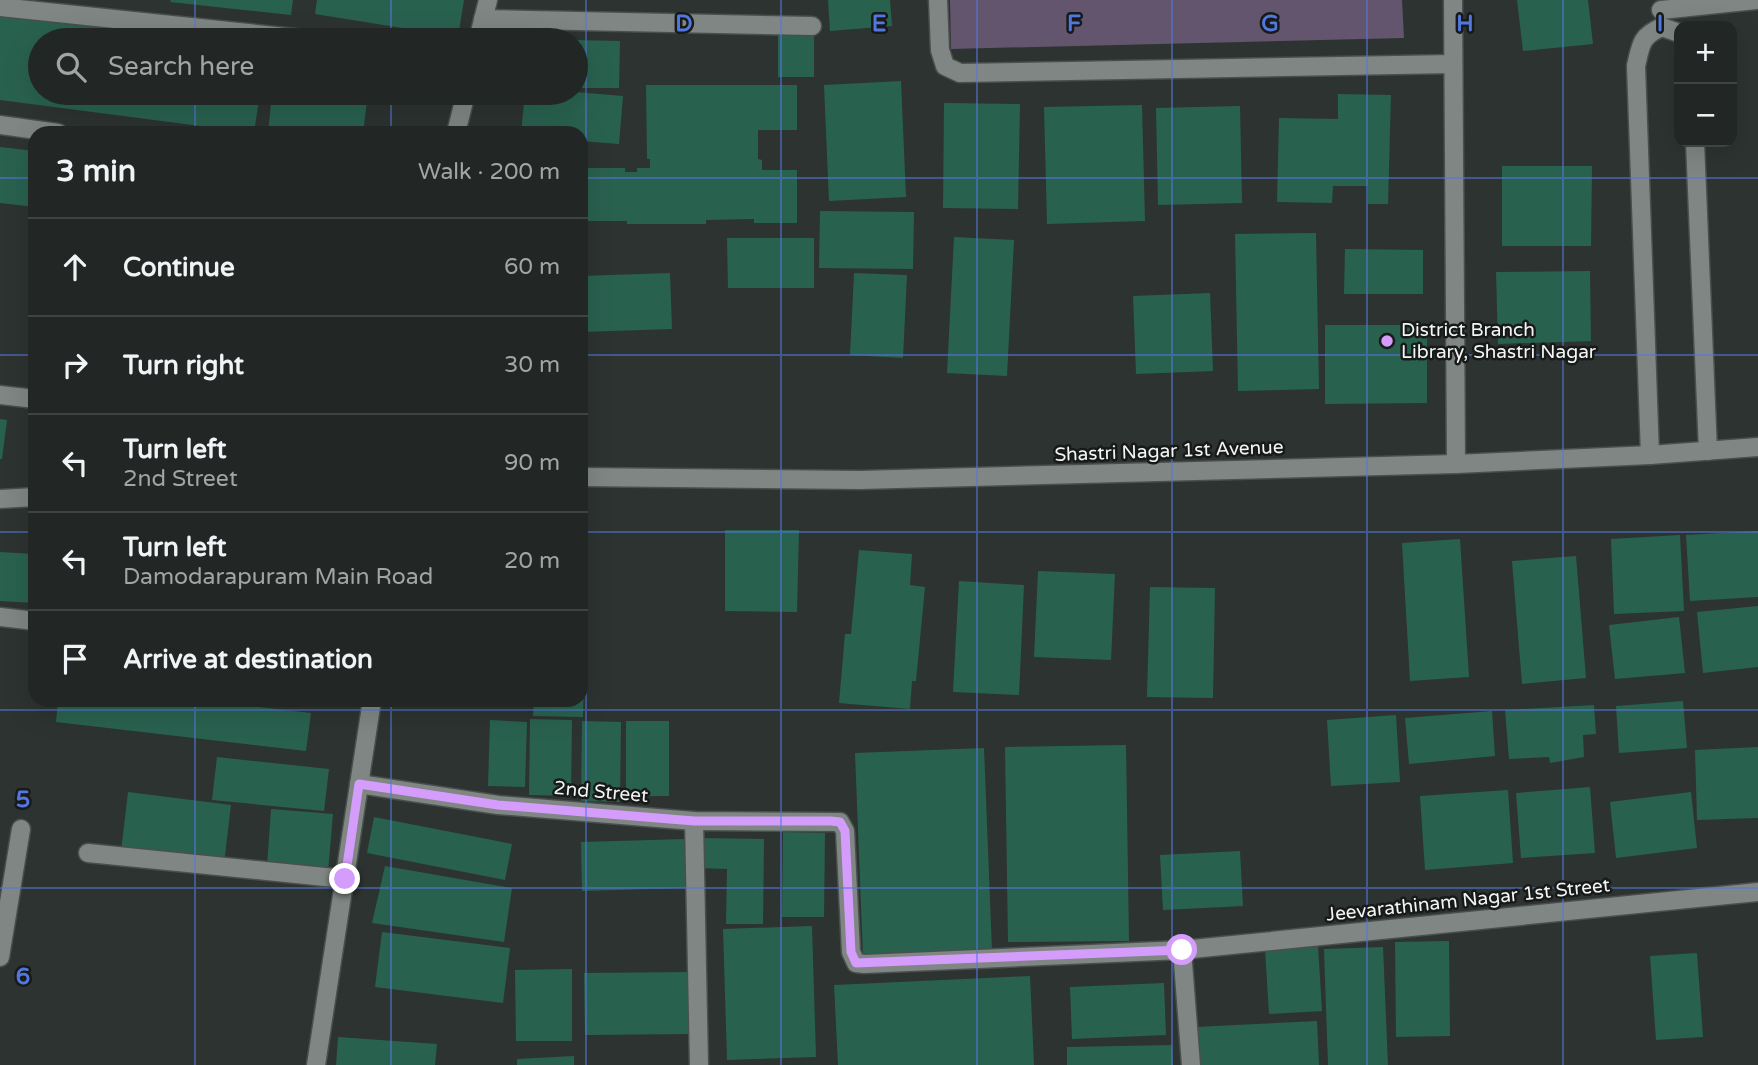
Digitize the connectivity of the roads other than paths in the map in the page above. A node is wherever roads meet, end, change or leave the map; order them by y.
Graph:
1 (488, 0) edge
2 (938, 0) edge
3 (1452, 0) edge
4 (1756, 0) edge
5 (0, 7) edge
6 (1666, 17) edge
7 (483, 19) junction
8 (811, 26) dead end
9 (200, 28) edge
10 (481, 28) edge
11 (1453, 64) junction
12 (463, 105) edge
13 (0, 125) edge
14 (459, 126) edge
15 (28, 129) edge
16 (1695, 147) edge
17 (0, 395) edge
18 (28, 398) edge
19 (1758, 447) edge
20 (1708, 451) junction
21 (1650, 455) junction
22 (1456, 464) junction
23 (588, 478) edge
24 (28, 497) edge
25 (0, 499) edge
26 (0, 617) edge
27 (28, 620) edge
28 (371, 707) edge
29 (359, 784) junction
30 (694, 821) junction
31 (840, 822) joint
32 (21, 829) dead end
33 (88, 853) dead end
34 (345, 879) junction
35 (1758, 892) edge
36 (1182, 950) junction
37 (0, 957) edge
38 (316, 1065) edge
39 (699, 1065) edge
40 (1191, 1065) edge

1 - 7 street
2 - 11 street
3 - 11 street
4 - 6 street
5 - 9 street
6 - 21 street
7 - 8 street
7 - 10 street
11 - 22 street
12 - 14 street
13 - 15 street
16 - 20 street
17 - 18 street
19 - 20 street, Shastri Nagar 1st Avenue
20 - 21 street, Shastri Nagar 1st Avenue
21 - 22 street, Shastri Nagar 1st Avenue
22 - 23 street, Shastri Nagar 1st Avenue
24 - 25 street
26 - 27 street
28 - 29 street
29 - 30 street, 2nd Street
29 - 34 street
30 - 31 street, 2nd Street
30 - 39 street
31 - 36 street, Jeevarathinam Nagar 1st Street
32 - 37 street
33 - 34 street
34 - 38 street
35 - 36 street, Jeevarathinam Nagar 1st Street
36 - 40 street

